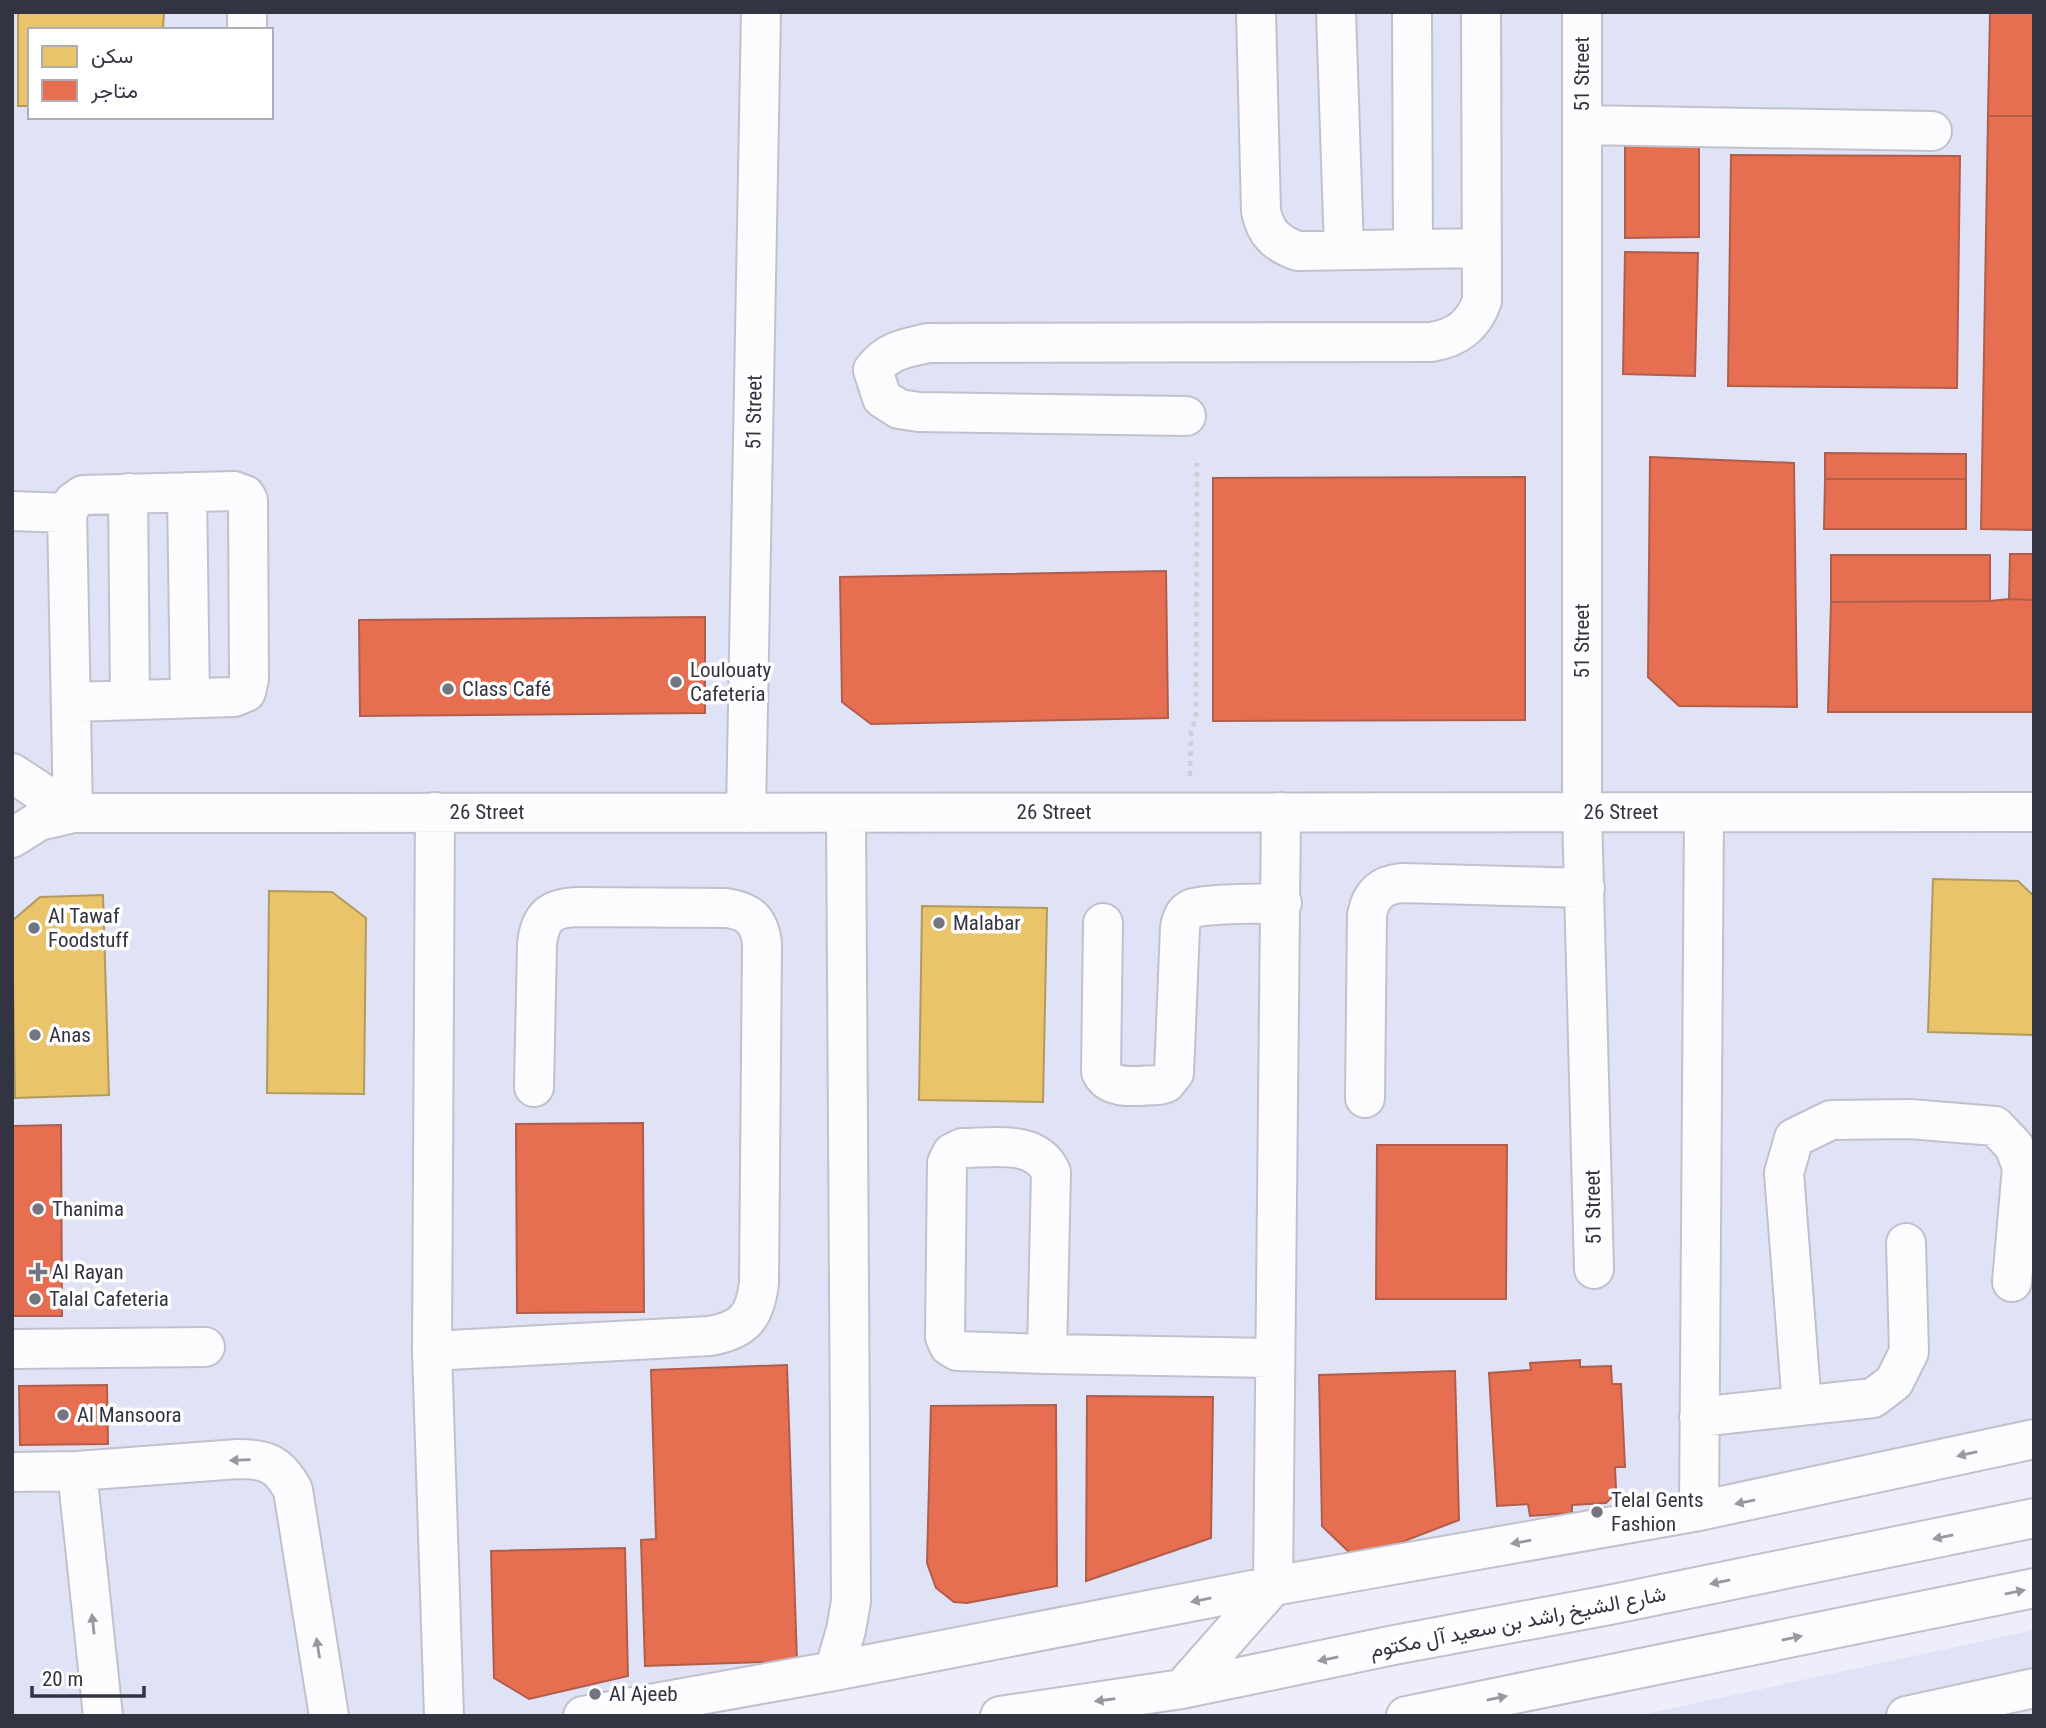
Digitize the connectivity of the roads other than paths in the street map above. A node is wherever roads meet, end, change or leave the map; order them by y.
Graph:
1 (761, 12) edge
2 (1256, 12) edge
3 (1336, 12) edge
4 (1412, 12) edge
5 (1481, 12) edge
6 (1582, 12) edge
7 (1582, 125) junction
8 (1932, 131) dead end
9 (1482, 248) junction
10 (1413, 249) junction
11 (1344, 250) junction
12 (1186, 416) dead end
13 (187, 492) junction
14 (128, 493) junction
15 (12, 511) edge
16 (67, 513) junction
17 (190, 698) junction
18 (130, 699) junction
19 (72, 702) junction
20 (12, 773) edge
21 (1281, 812) junction
22 (1582, 812) junction
23 (1704, 812) junction
24 (2034, 812) edge
25 (73, 813) junction
26 (435, 813) junction
27 (746, 813) junction
28 (846, 813) junction
29 (12, 838) edge
30 (1585, 888) junction
31 (1282, 903) junction
32 (1103, 923) dead end
33 (534, 1087) dead end
34 (1365, 1098) dead end
35 (1906, 1243) dead end
36 (1594, 1269) dead end
37 (2012, 1282) dead end
38 (205, 1347) dead end
39 (12, 1349) edge
40 (432, 1351) junction
41 (1047, 1354) junction
42 (1275, 1359) junction
43 (1802, 1406) junction
44 (1699, 1417) junction
45 (2034, 1439) edge
46 (77, 1471) junction
47 (12, 1472) edge
48 (1699, 1511) junction
49 (2034, 1518) edge
50 (1273, 1586) junction
51 (2034, 1588) edge
52 (834, 1671) junction
53 (2034, 1688) edge
54 (1182, 1689) junction
55 (1981, 1707) edge
56 (326, 1715) edge
57 (103, 1716) edge
58 (444, 1716) edge
59 (583, 1716) edge
60 (1000, 1716) edge
61 (1406, 1716) edge
62 (1906, 1716) edge

1 - 27 street, 51 Street
2 - 11 street
3 - 11 street
4 - 10 street
5 - 9 street
6 - 7 street, 51 Street
7 - 8 street
7 - 22 street, 51 Street
9 - 10 street
9 - 12 street
10 - 11 street
13 - 14 street
13 - 17 street
13 - 17 street
14 - 16 street
14 - 18 street
15 - 16 street
16 - 19 street
17 - 18 street
18 - 19 street
19 - 25 street
20 - 25 street
21 - 22 street, 26 Street
21 - 28 street, 26 Street
21 - 31 street
22 - 23 street, 26 Street
22 - 30 street, 51 Street
23 - 24 street, 26 Street
23 - 44 street
25 - 26 street, 26 Street
25 - 29 street, 26 Street
26 - 27 street, 26 Street
26 - 40 street
27 - 28 street, 26 Street
28 - 52 street
30 - 34 street
30 - 36 street, 51 Street
31 - 32 street
31 - 42 street
33 - 40 street
35 - 43 street
37 - 43 street
38 - 39 street
40 - 58 street
41 - 41 street
41 - 42 street
42 - 50 street
43 - 44 street
44 - 48 street
45 -> 48 street
46 - 47 street
56 -> 46 street
57 -> 46 street
48 -> 50 street
49 -> 54 street, شارع الشيخ راشد بن سعيد آل مكتوم
50 -> 52 street
50 - 54 street
61 -> 51 street
52 - 59 street
53 - 55 street
54 -> 60 street, شارع الشيخ راشد بن سعيد آل مكتوم
55 - 62 street

